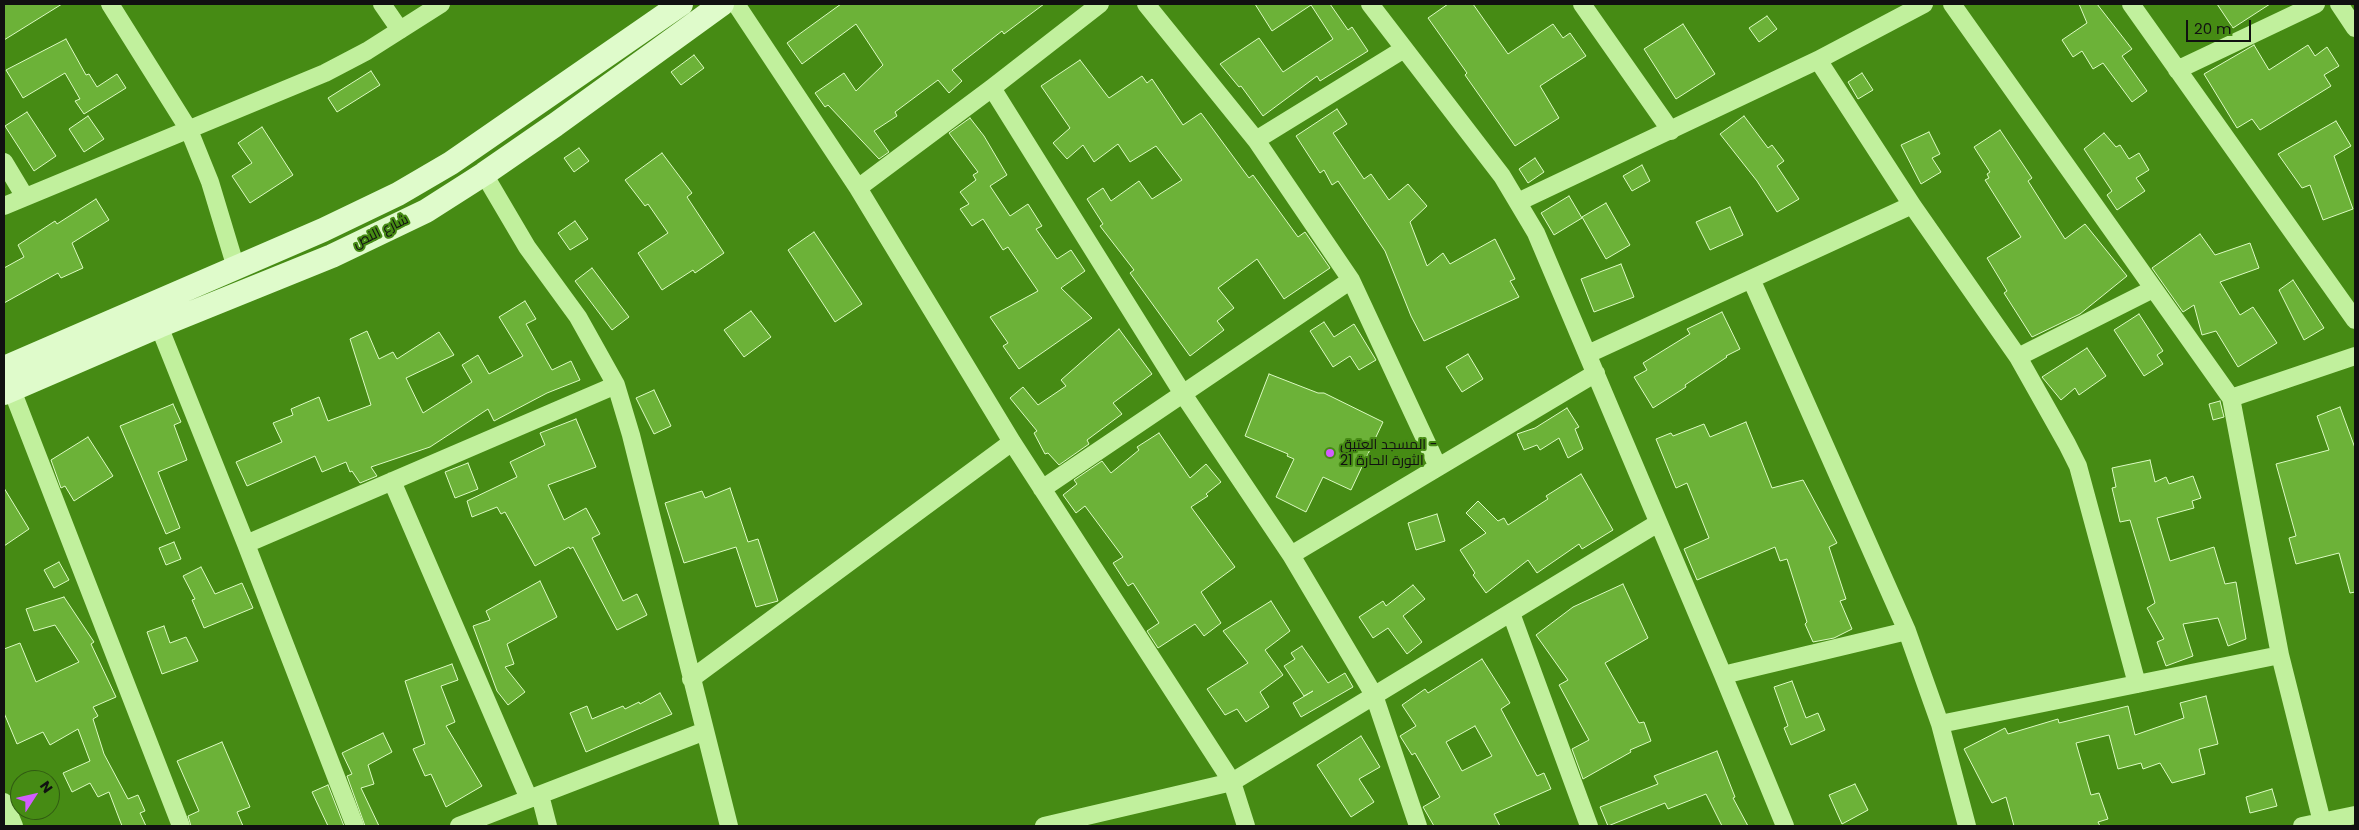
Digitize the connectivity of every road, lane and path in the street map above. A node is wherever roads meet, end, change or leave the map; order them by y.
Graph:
1 (110, 4) edge
2 (382, 4) edge
3 (441, 4) edge
4 (681, 4) edge
5 (722, 4) edge
6 (736, 4) edge
7 (1100, 4) edge
8 (1146, 4) edge
9 (1370, 4) edge
10 (1582, 4) edge
11 (1924, 4) edge
12 (1952, 4) edge
13 (2131, 4) edge
14 (2316, 4) edge
15 (2339, 4) edge
16 (2355, 28) edge
17 (400, 30) junction
18 (1404, 49) junction
19 (1818, 60) junction
20 (2177, 70) junction
21 (992, 88) junction
22 (189, 130) junction
23 (1671, 131) junction
24 (1256, 140) junction
25 (4, 162) edge
26 (484, 174) junction
27 (858, 188) junction
28 (25, 197) junction
29 (1518, 202) junction
30 (1912, 205) junction
31 (4, 206) edge
32 (236, 268) junction
33 (1751, 279) junction
34 (1351, 280) junction
35 (2154, 289) junction
36 (2355, 320) edge
37 (159, 326) junction
38 (1588, 354) junction
39 (2355, 356) edge
40 (2018, 357) junction
41 (4, 368) edge
42 (1596, 373) junction
43 (616, 385) junction
44 (8, 392) edge
45 (1183, 394) junction
46 (2231, 398) junction
47 (1012, 442) junction
48 (1438, 467) junction
49 (392, 481) junction
50 (1042, 489) junction
51 (1658, 523) junction
52 (246, 544) junction
53 (1291, 555) junction
54 (1511, 613) junction
55 (1907, 631) junction
56 (2280, 655) junction
57 (1724, 674) junction
58 (691, 679) junction
59 (2137, 684) junction
60 (1374, 695) junction
61 (1940, 724) junction
62 (705, 731) junction
63 (1232, 782) junction
64 (535, 797) junction
65 (4, 802) edge
66 (2355, 814) edge
67 (2322, 822) junction
68 (14, 826) edge
69 (181, 826) edge
70 (355, 826) edge
71 (460, 826) edge
72 (548, 826) edge
73 (729, 826) edge
74 (1044, 826) edge
75 (1246, 826) edge
76 (1418, 826) edge
77 (1589, 826) edge
78 (1785, 826) edge
79 (1967, 826) edge
80 (2302, 826) edge

1 - 22 street
2 - 17 street
3 - 17 street
4 - 32 main road, شارع النص
5 - 26 main road, شارع النص
6 - 27 street
7 - 21 street
8 - 24 street
9 - 18 street
10 - 23 street
11 - 19 street
12 - 35 street
13 - 20 street
14 - 20 street
15 - 16 street
17 - 22 street
18 - 24 street
18 - 29 street
19 - 23 street
19 - 30 street
20 - 36 street
21 - 27 street
21 - 45 street
22 - 28 street
22 - 32 street
23 - 29 street
24 - 34 street
25 - 28 street
26 - 37 main road, شارع النص
26 - 43 street
27 - 47 street
28 - 31 street
29 - 38 street
30 - 33 street
30 - 40 street
32 - 41 main road, شارع النص
33 - 38 street
33 - 55 street
34 - 45 street
34 - 48 street
35 - 40 street
35 - 46 street
37 - 44 main road, شارع النص
37 - 52 street
38 - 42 street
39 - 46 street
40 - 59 street
42 - 48 street
42 - 51 street
43 - 49 street
43 - 58 street
44 - 69 street
45 - 50 street
45 - 53 street
46 - 56 street
47 - 50 street
47 - 58 street
48 - 53 street
49 - 52 street
49 - 64 street
50 - 63 street
51 - 54 street
51 - 57 street
52 - 70 street
53 - 60 street
54 - 60 street
54 - 77 street
55 - 57 street
55 - 61 street
56 - 59 street
56 - 67 street
57 - 78 street
58 - 62 street
59 - 61 street
60 - 63 street
60 - 76 street
61 - 79 street
62 - 64 street
62 - 73 street
63 - 74 street
63 - 75 street
64 - 71 street
64 - 72 street
65 - 68 street
66 - 67 street
67 - 80 street

